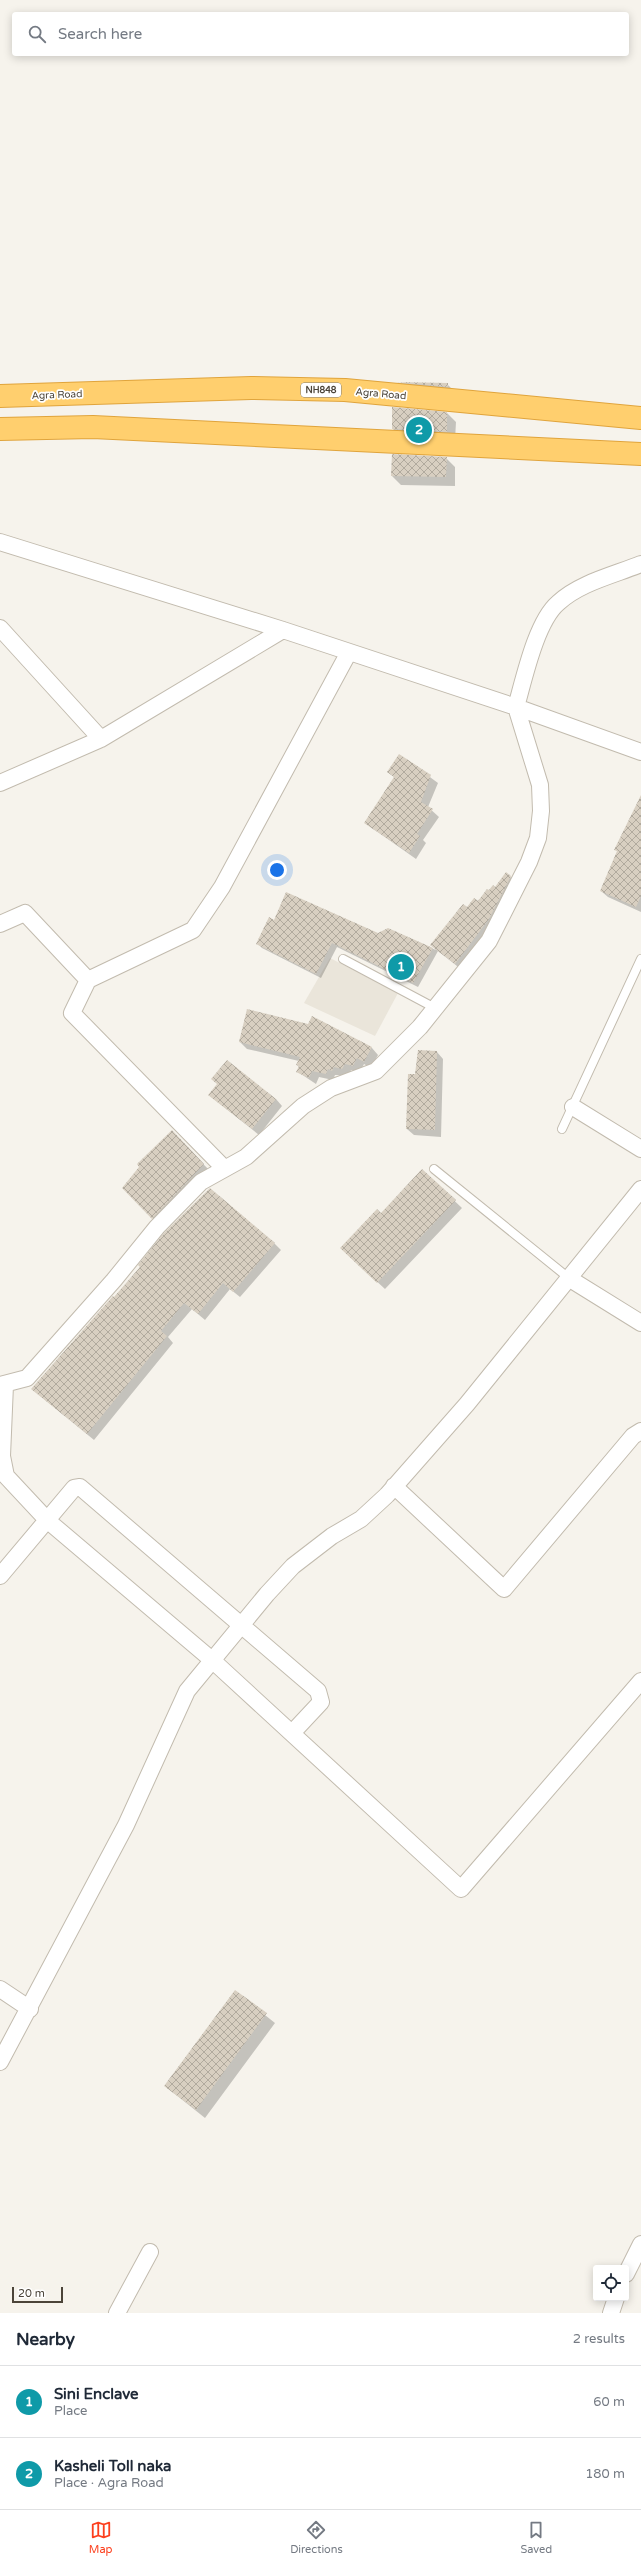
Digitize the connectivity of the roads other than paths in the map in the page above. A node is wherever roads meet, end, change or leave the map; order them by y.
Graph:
1 (0, 396) edge
2 (641, 418) edge
3 (0, 429) edge
4 (641, 454) edge
5 (0, 542) edge
6 (641, 564) edge
7 (0, 628) edge
8 (283, 630) junction
9 (349, 652) junction
10 (516, 707) junction
11 (101, 739) junction
12 (641, 752) edge
13 (0, 783) edge
14 (0, 924) edge
15 (343, 959) dead end
16 (641, 959) edge
17 (88, 980) junction
18 (435, 1008) junction
19 (573, 1107) junction
20 (562, 1129) dead end
21 (641, 1148) edge
22 (224, 1168) junction
23 (434, 1169) dead end
24 (641, 1189) edge
25 (570, 1279) junction
26 (639, 1317) edge
27 (3, 1385) edge
28 (641, 1430) edge
29 (394, 1486) junction
30 (48, 1521) junction
31 (0, 1576) edge
32 (241, 1625) junction
33 (212, 1660) junction
34 (641, 1681) edge
35 (292, 1733) junction
36 (0, 1989) edge
37 (30, 2009) junction
38 (0, 2062) edge
39 (641, 2244) edge
40 (150, 2252) dead end
41 (629, 2268) edge
42 (615, 2301) edge
43 (117, 2313) edge
44 (611, 2313) edge

1 - 2 highway, Agra Road / NH848
3 - 4 highway
5 - 8 street
6 - 10 street
7 - 11 street
8 - 9 street
8 - 11 street
9 - 10 street
9 - 17 street
10 - 12 street
10 - 18 street
11 - 13 street
14 - 17 street
15 - 18 lane
16 - 19 lane
17 - 22 street
18 - 22 street
19 - 20 lane
19 - 21 street
22 - 27 street
23 - 25 lane
24 - 25 street
25 - 26 street
25 - 29 street
27 - 30 street
28 - 29 street
29 - 32 street
30 - 31 street
30 - 32 street
30 - 33 street
32 - 33 street
32 - 35 street
33 - 35 street
33 - 37 street
34 - 35 street
36 - 37 street
37 - 38 street
39 - 41 street
40 - 43 street
42 - 44 street

